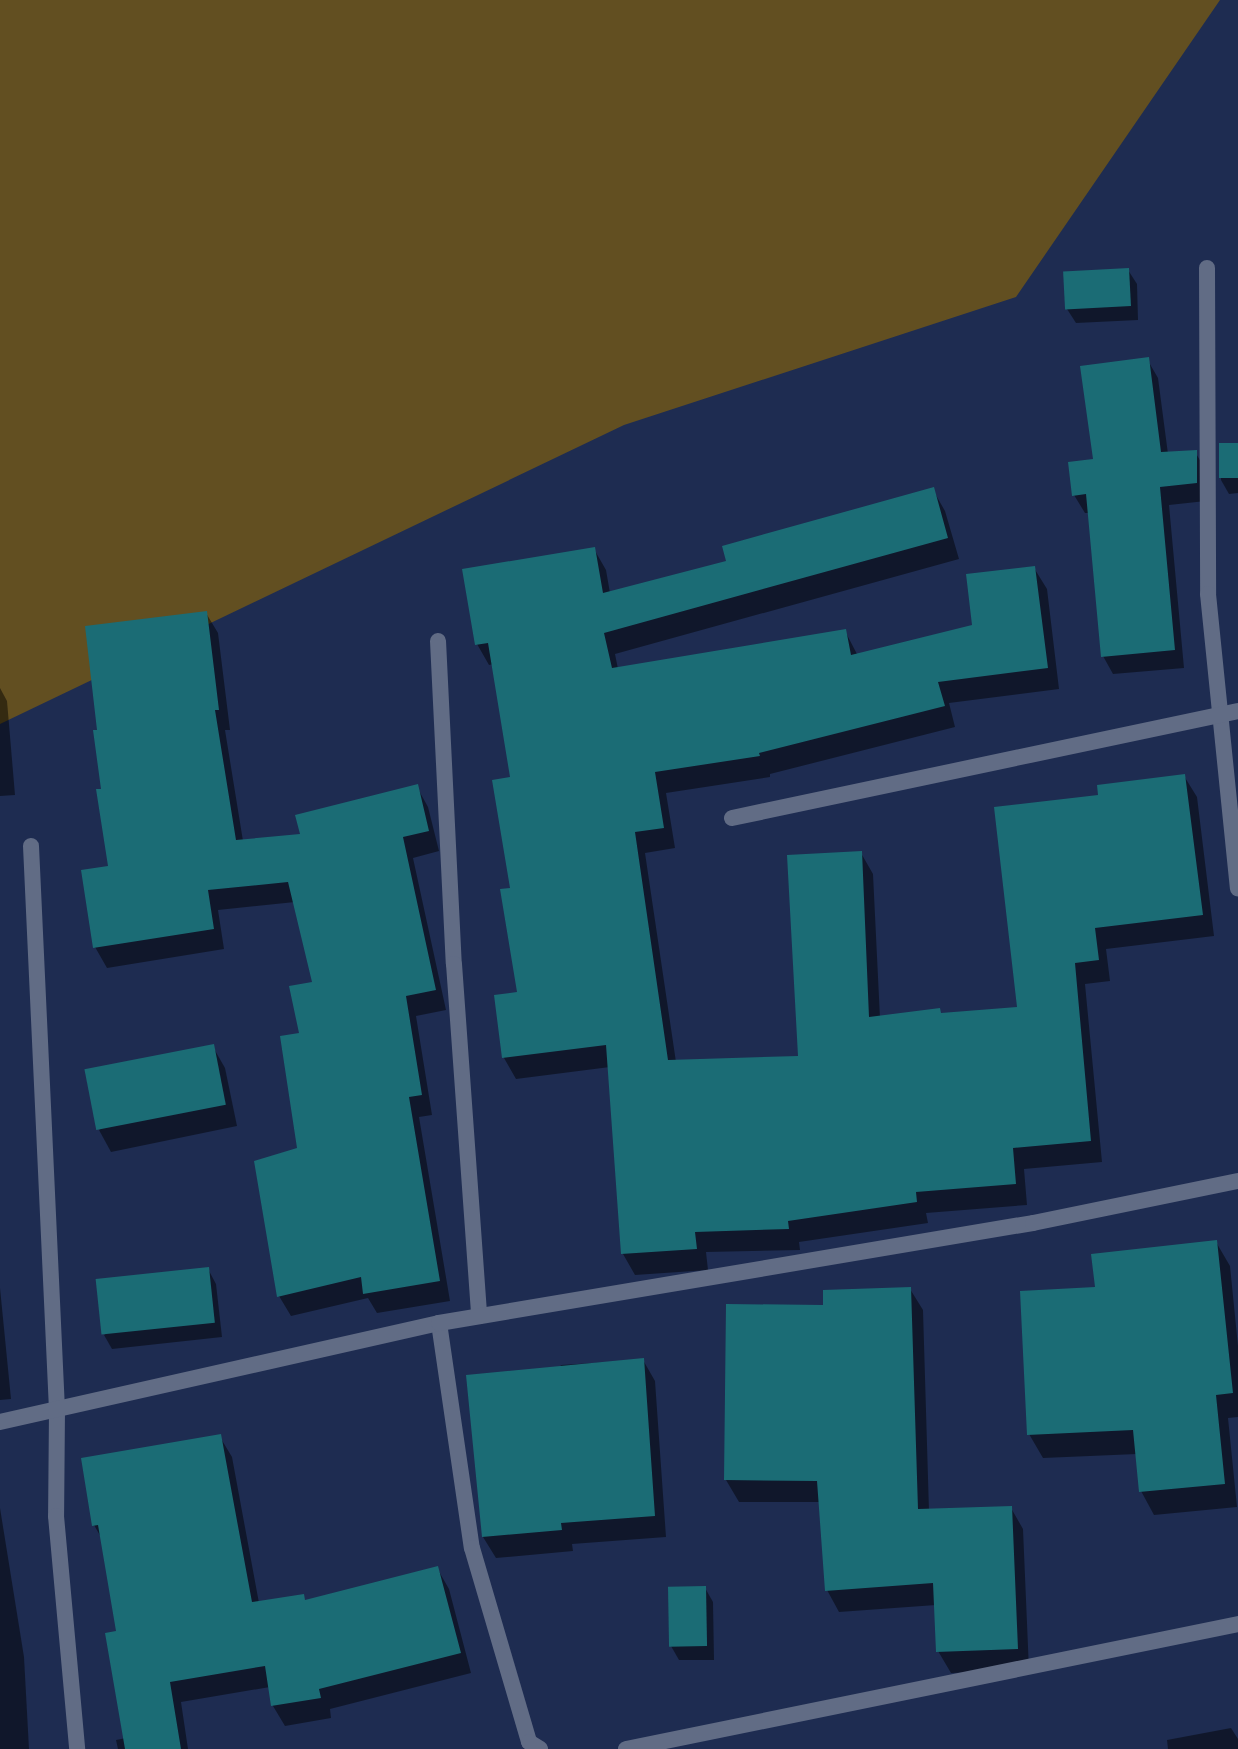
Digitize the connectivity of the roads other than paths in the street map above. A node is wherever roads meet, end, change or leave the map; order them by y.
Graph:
1 (1207, 268) dead end
2 (438, 641) dead end
3 (1230, 713) edge
4 (732, 818) dead end
5 (31, 846) dead end
6 (1238, 888) edge
7 (1238, 1181) edge
8 (479, 1316) junction
9 (439, 1323) junction
10 (57, 1410) junction
11 (0, 1422) edge
12 (1238, 1624) edge
13 (77, 1749) edge
14 (540, 1749) edge
15 (626, 1749) edge

1 - 3 street
2 - 8 street
3 - 4 street
3 - 6 street
5 - 10 street
7 - 8 street
8 - 9 street
9 - 10 street
9 - 14 street
10 - 11 street
10 - 13 street
12 - 15 street

